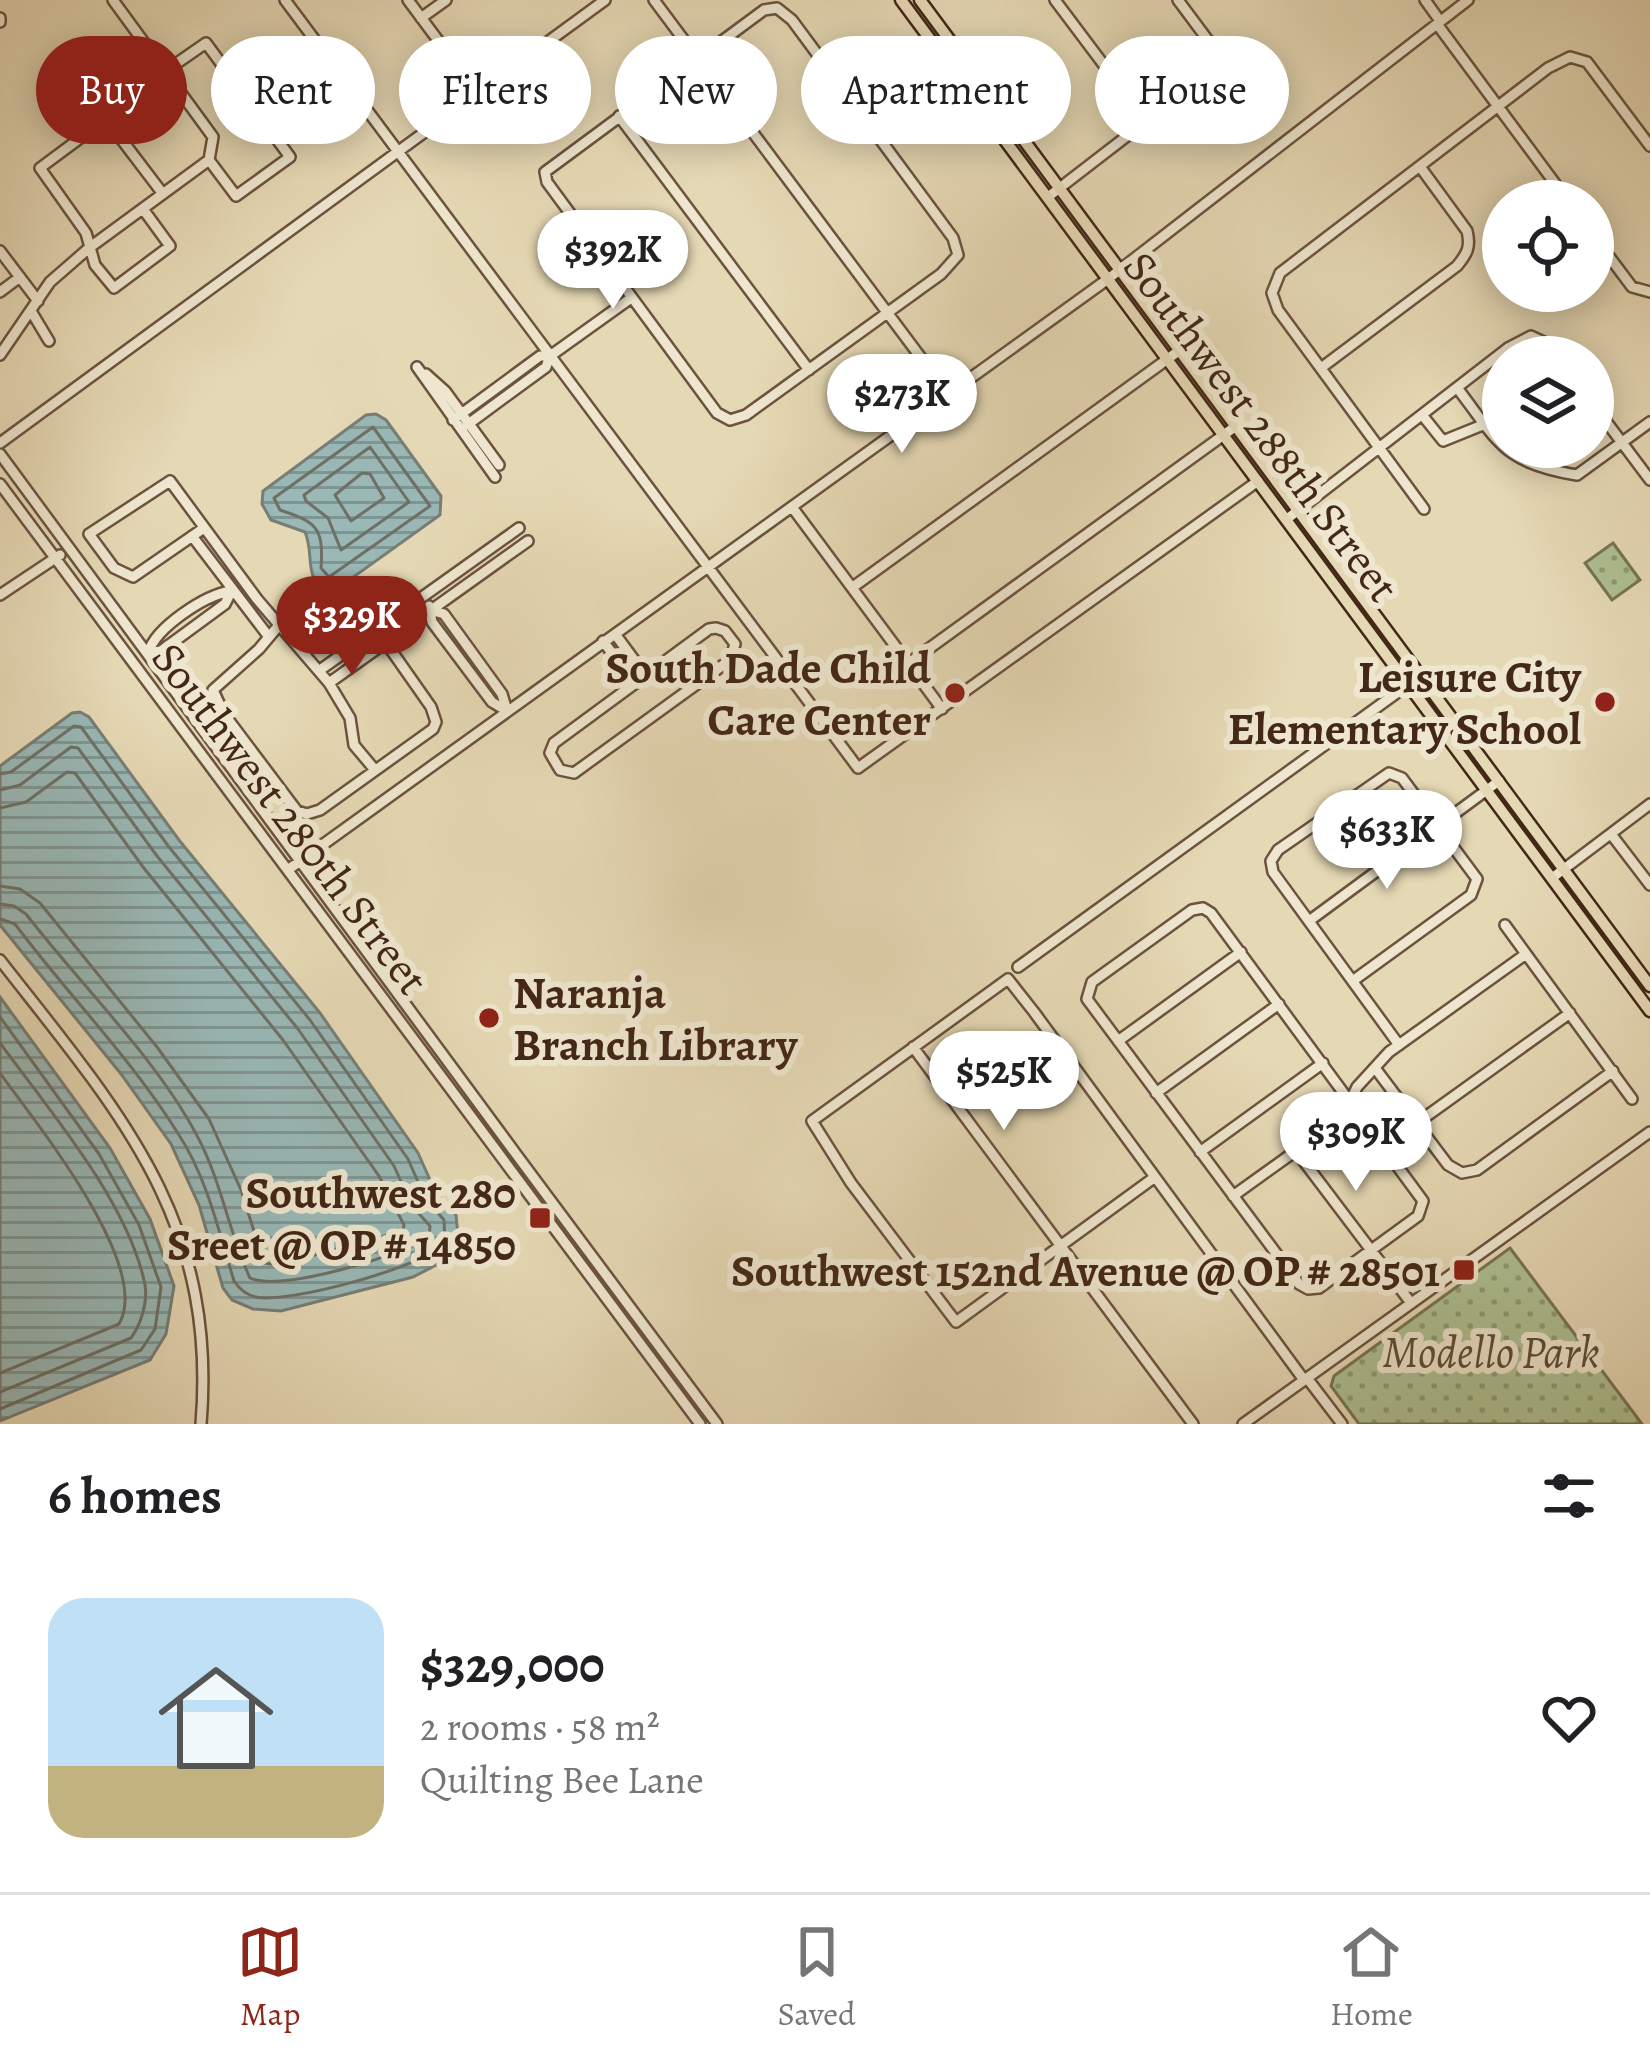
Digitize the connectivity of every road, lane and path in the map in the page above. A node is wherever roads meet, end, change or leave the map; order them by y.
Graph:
1 (132, 0) edge
2 (285, 0) edge
3 (408, 0) edge
4 (446, 0) edge
5 (604, 0) edge
6 (654, 0) edge
7 (901, 0) edge
8 (920, 0) edge
9 (1055, 0) edge
10 (1178, 0) edge
11 (1425, 0) edge
12 (1468, 0) edge
13 (117, 4) edge
14 (422, 18) junction
15 (1438, 22) junction
16 (141, 36) edge
17 (435, 36) edge
18 (556, 36) edge
19 (682, 36) edge
20 (729, 36) edge
21 (804, 36) edge
22 (927, 36) edge
23 (947, 36) edge
24 (1205, 36) edge
25 (1095, 54) edge
26 (187, 56) edge
27 (187, 99) edge
28 (1499, 107) junction
29 (615, 119) edge
30 (409, 144) edge
31 (640, 144) edge
32 (763, 144) edge
33 (885, 144) edge
34 (1008, 144) edge
35 (1027, 144) edge
36 (1117, 144) edge
37 (1650, 146) edge
38 (398, 152) junction
39 (209, 160) junction
40 (1421, 168) junction
41 (1553, 180) edge
42 (1060, 188) junction
43 (163, 194) junction
44 (1048, 197) junction
45 (143, 209) junction
46 (89, 248) junction
47 (0, 251) edge
48 (1614, 263) edge
49 (1121, 270) junction
50 (20, 278) junction
51 (1108, 279) junction
52 (0, 292) edge
53 (1647, 293) edge
54 (631, 298) junction
55 (34, 306) junction
56 (888, 312) junction
57 (49, 341) dead end
58 (1180, 350) junction
59 (0, 355) edge
60 (550, 356) junction
61 (1168, 359) junction
62 (1321, 368) junction
63 (1482, 369) edge
64 (808, 370) junction
65 (1458, 389) junction
66 (948, 394) junction
67 (1423, 416) junction
68 (1482, 420) edge
69 (461, 421) junction
70 (1650, 422) edge
71 (1482, 425) edge
72 (1237, 426) junction
73 (1614, 432) edge
74 (1224, 435) junction
75 (1622, 442) junction
76 (0, 443) edge
77 (1614, 448) edge
78 (1380, 449) junction
79 (0, 454) edge
80 (500, 465) dead end
81 (1543, 468) edge
82 (1587, 468) edge
83 (495, 477) dead end
84 (1650, 480) edge
85 (1258, 481) junction
86 (0, 484) edge
87 (792, 508) junction
88 (1424, 509) dead end
89 (1299, 510) junction
90 (1287, 519) junction
91 (204, 528) junction
92 (519, 528) dead end
93 (192, 536) junction
94 (528, 541) dead end
95 (70, 549) junction
96 (56, 558) junction
97 (709, 568) junction
98 (244, 582) junction
99 (853, 587) junction
100 (232, 590) junction
101 (0, 595) edge
102 (422, 597) junction
103 (431, 610) junction
104 (280, 624) junction
105 (377, 630) junction
106 (614, 634) junction
107 (269, 638) junction
108 (603, 641) junction
109 (386, 642) junction
110 (148, 653) junction
111 (134, 661) junction
112 (909, 663) junction
113 (320, 670) junction
114 (646, 676) junction
115 (329, 683) junction
116 (634, 684) junction
117 (1408, 684) junction
118 (942, 709) junction
119 (507, 711) junction
120 (375, 770) junction
121 (1499, 781) junction
122 (1487, 790) junction
123 (254, 796) junction
124 (1650, 804) edge
125 (242, 806) junction
126 (1439, 826) junction
127 (1611, 834) junction
128 (299, 861) junction
129 (289, 869) junction
130 (1564, 869) junction
131 (1552, 878) junction
132 (1650, 885) edge
133 (1309, 921) junction
134 (1505, 925) dead end
135 (1240, 952) junction
136 (1526, 954) junction
137 (0, 960) edge
138 (1018, 967) dead end
139 (1354, 980) junction
140 (1650, 986) edge
141 (1279, 1004) junction
142 (1650, 1011) edge
143 (1570, 1013) junction
144 (1118, 1041) junction
145 (1399, 1045) junction
146 (913, 1047) junction
147 (1323, 1064) junction
148 (1376, 1068) junction
149 (1613, 1071) junction
150 (1156, 1093) junction
151 (1632, 1099) dead end
152 (1350, 1100) junction
153 (1417, 1123) junction
154 (1650, 1132) edge
155 (501, 1135) junction
156 (491, 1143) junction
157 (1297, 1151) junction
158 (1200, 1152) junction
159 (1155, 1178) junction
160 (1233, 1196) junction
161 (548, 1197) junction
162 (538, 1206) junction
163 (1061, 1245) junction
164 (1371, 1251) junction
165 (600, 1278) junction
166 (1411, 1303) junction
167 (669, 1361) junction
168 (660, 1369) junction
169 (1306, 1379) junction
170 (201, 1424) edge
171 (700, 1424) edge
172 (716, 1424) edge
173 (1193, 1424) edge
174 (1243, 1424) edge
175 (1342, 1424) edge

1 - 13 street
2 - 38 street
3 - 14 street
4 - 14 street
5 - 18 street
6 - 19 street
7 - 22 main road, Southwest 288th Street
8 - 23 main road, Southwest 288th Street
9 - 25 street
10 - 24 street
11 - 15 street
12 - 15 street
13 - 16 street
14 - 17 street
15 - 28 street
15 - 49 street
20 - 21 street
26 - 39 street
27 - 39 street
28 - 37 street
28 - 40 street
28 - 41 street
29 - 54 street
30 - 38 street
31 - 64 street
32 - 56 street
33 - 56 street
34 - 44 main road, Southwest 288th Street
35 - 42 main road, Southwest 288th Street
36 - 42 street
38 - 60 street
38 - 76 street
39 - 43 street
40 - 62 street
40 - 62 street
42 - 44 street
42 - 49 main road, Southwest 288th Street
43 - 45 street
43 - 46 street
44 - 51 main road, Southwest 288th Street
45 - 46 street
45 - 46 street
46 - 55 street
47 - 50 street
48 - 53 street
49 - 51 street
49 - 58 main road, Southwest 288th Street
50 - 52 street
50 - 55 street
51 - 61 main road, Southwest 288th Street
51 - 66 street
54 - 60 street
54 - 64 street
55 - 57 street
55 - 59 street
56 - 64 street
56 - 66 street
58 - 61 street
58 - 72 main road, Southwest 288th Street
60 - 69 street
60 - 97 street
61 - 74 main road, Southwest 288th Street
61 - 99 street
62 - 78 street
63 - 65 street
65 - 67 street
65 - 68 street
66 - 87 street
67 - 71 street
67 - 78 street
69 - 69 street
69 - 80 street
69 - 83 street
70 - 75 street
72 - 74 street
72 - 89 main road, Southwest 288th Street
73 - 75 street
74 - 85 main road, Southwest 288th Street
74 - 112 street
75 - 77 street
75 - 84 street
78 - 88 street
78 - 89 street
79 - 95 street, Southwest 280th Street
81 - 82 street
85 - 90 main road, Southwest 288th Street
85 - 118 street
86 - 96 street, Southwest 280th Street
87 - 97 street
87 - 99 street
89 - 90 street
89 - 121 main road, Southwest 288th Street
90 - 117 main road, Southwest 288th Street
91 - 93 street
91 - 93 street
91 - 98 street
92 - 102 street
93 - 100 street
94 - 103 street
95 - 96 street
95 - 110 street, Southwest 280th Street
96 - 101 street
96 - 111 street, Southwest 280th Street
97 - 106 street
97 - 118 street
98 - 100 street
98 - 104 street
99 - 112 street
100 - 107 street
100 - 110 street
102 - 103 street
102 - 105 street
103 - 109 street
103 - 119 street
104 - 107 street
104 - 113 street
105 - 109 street
105 - 113 street
106 - 108 street
106 - 114 street
107 - 120 street
108 - 116 street
108 - 119 street
109 - 115 street
109 - 120 street
110 - 111 street
110 - 123 street, Southwest 280th Street
111 - 125 street, Southwest 280th Street
112 - 118 street
113 - 115 street
114 - 116 street
114 - 116 street
115 - 120 street
117 - 122 main road, Southwest 288th Street
117 - 138 street
119 - 128 street
121 - 122 street
121 - 130 main road, Southwest 288th Street
122 - 126 street
122 - 131 main road, Southwest 288th Street
123 - 125 street
123 - 128 street, Southwest 280th Street
124 - 127 street
125 - 129 street, Southwest 280th Street
126 - 133 street
126 - 133 street
126 - 139 street
127 - 130 street
127 - 132 street
128 - 129 street
128 - 155 street, Southwest 280th Street
129 - 156 street, Southwest 280th Street
130 - 131 street
130 - 140 main road, Southwest 288th Street
131 - 142 main road, Southwest 288th Street
133 - 139 street
134 - 136 street
135 - 141 street
135 - 144 street
135 - 144 street
136 - 143 street
136 - 145 street
137 - 170 street
139 - 145 street
141 - 147 street
141 - 150 street
143 - 149 street
143 - 153 street
144 - 150 street
145 - 148 street
146 - 159 street
146 - 163 street
146 - 163 street
147 - 152 street
147 - 158 street
148 - 152 street
148 - 153 street
149 - 151 street
149 - 153 street
150 - 158 street
152 - 157 street
152 - 164 street
154 - 166 street
155 - 156 street
155 - 161 street, Southwest 280th Street
156 - 162 street, Southwest 280th Street
157 - 160 street
157 - 164 street
158 - 160 street
159 - 163 street
159 - 169 street
160 - 164 street
161 - 162 street
161 - 165 street, Southwest 280th Street
162 - 165 street, Southwest 280th Street
163 - 173 street
164 - 166 street
165 - 167 street, Southwest 280th Street
165 - 168 street, Southwest 280th Street
166 - 169 street
167 - 168 street
167 - 172 street, Southwest 280th Street
168 - 171 street, Southwest 280th Street
169 - 174 street
169 - 175 street

